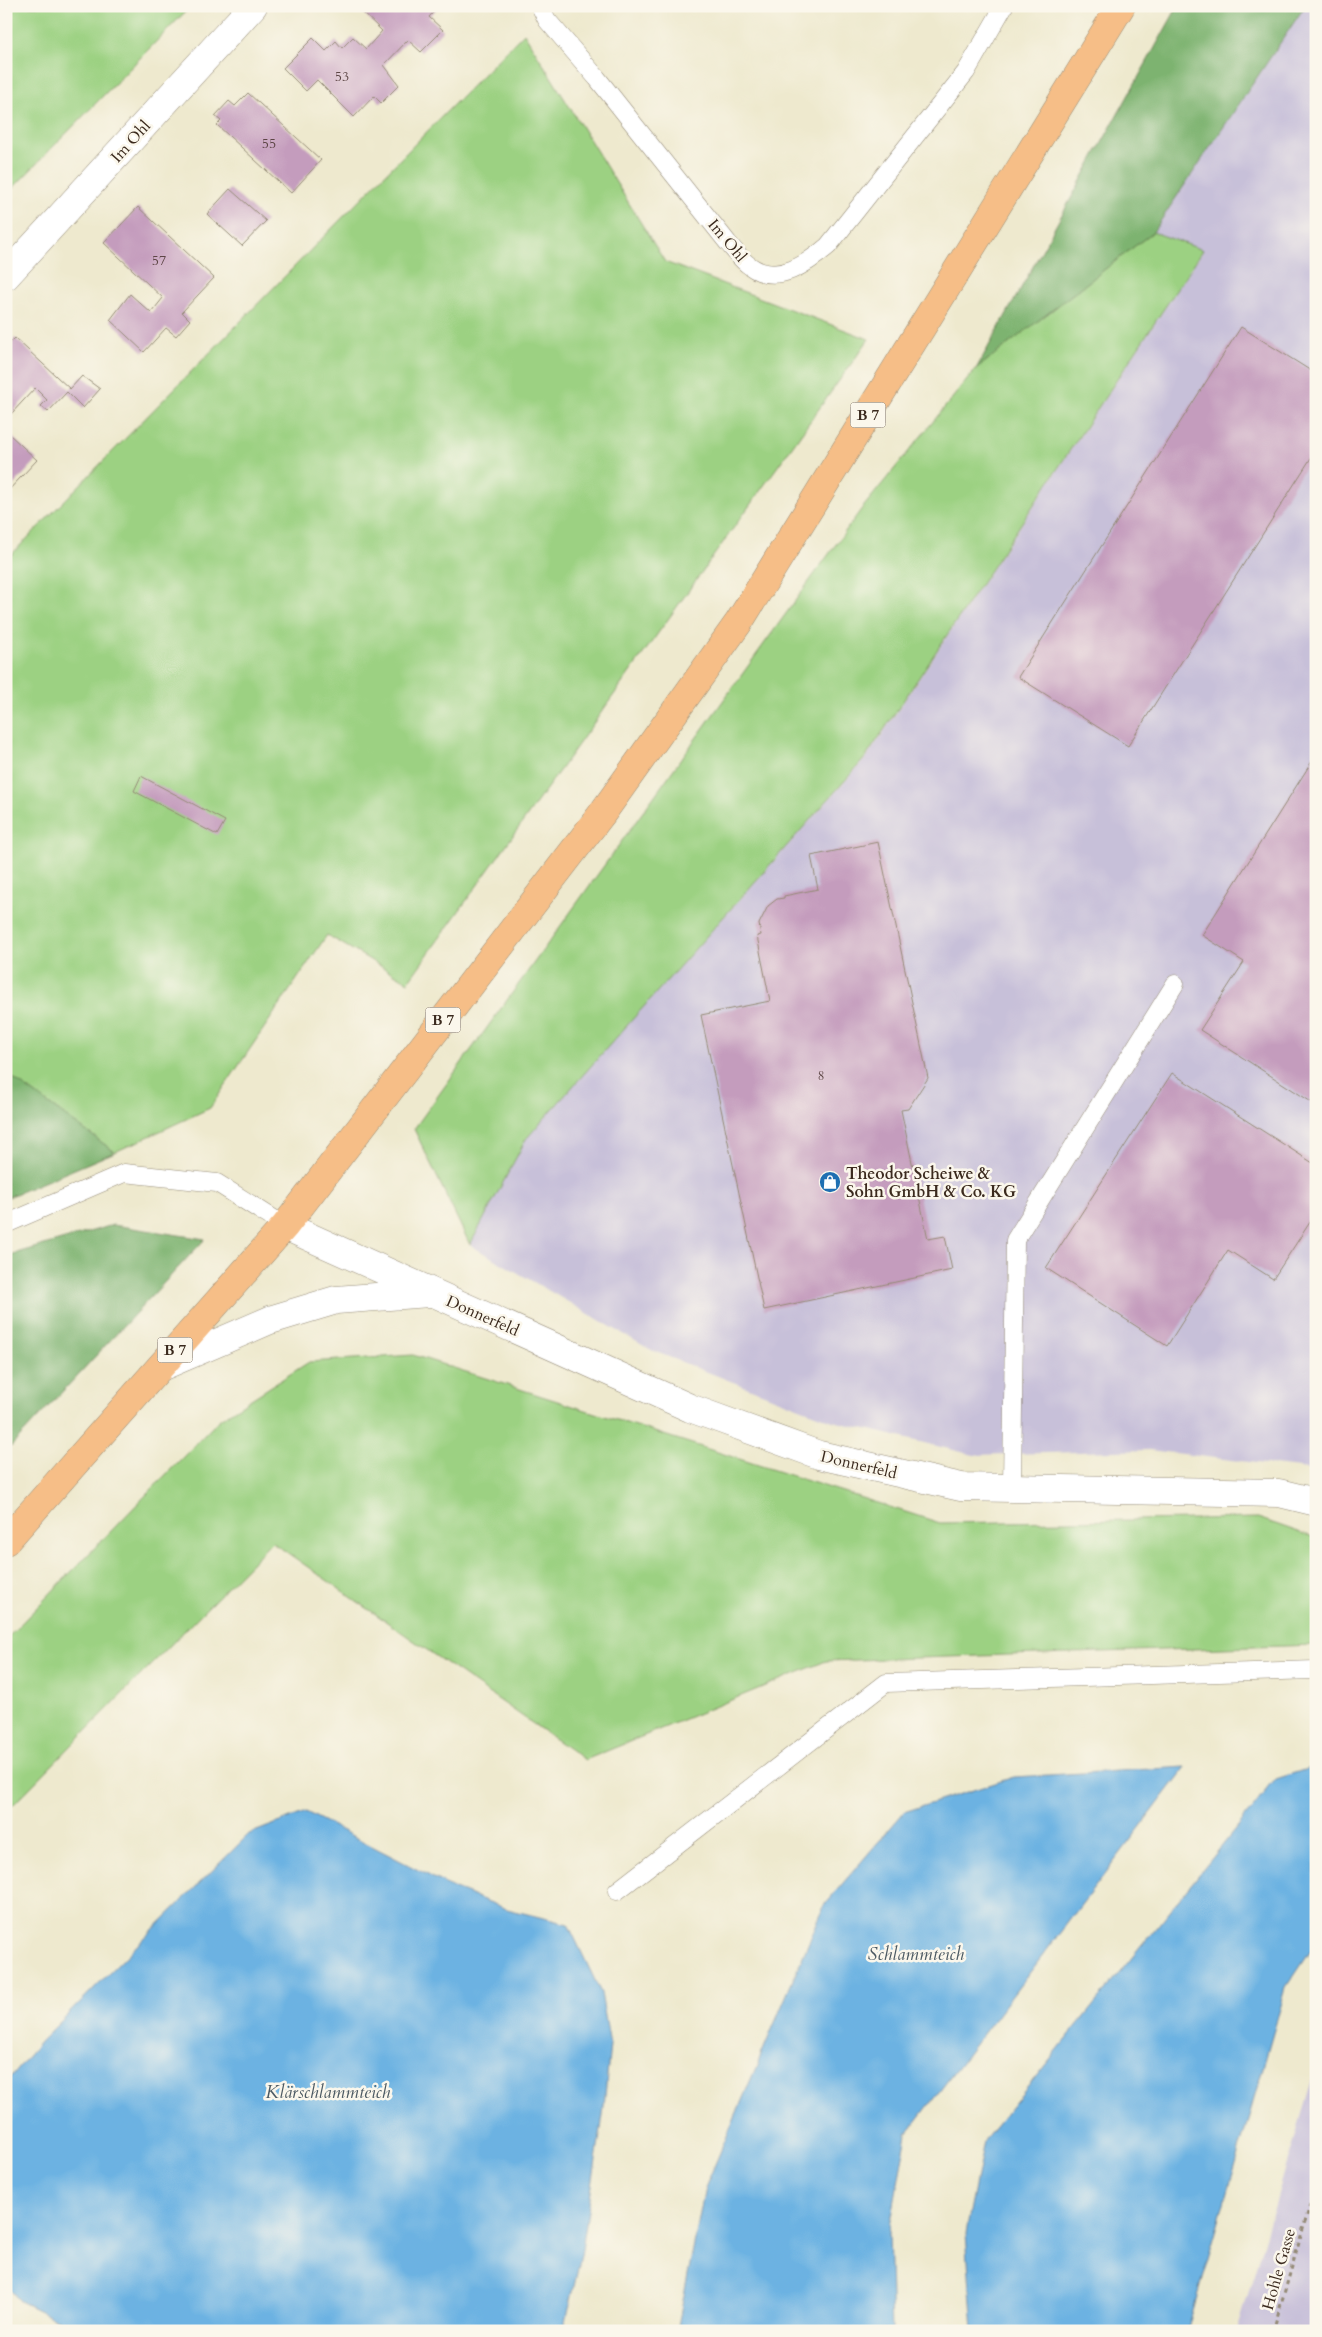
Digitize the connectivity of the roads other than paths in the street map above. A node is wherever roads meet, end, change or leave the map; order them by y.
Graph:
1 (253, 6) edge
2 (540, 6) edge
3 (1004, 6) edge
4 (1121, 6) edge
5 (6, 276) edge
6 (1175, 984) dead end
7 (6, 1224) edge
8 (286, 1226) junction
9 (432, 1293) junction
10 (161, 1367) junction
11 (1012, 1488) junction
12 (1316, 1502) edge
13 (6, 1541) edge
14 (1316, 1670) edge
15 (617, 1891) dead end

1 - 5 street, Im Ohl
2 - 3 lane, Im Ohl
4 - 8 main road, B 7
6 - 11 lane
7 - 8 lane
8 - 9 street, Donnerfeld
8 - 10 main road, B 7
9 - 10 street, Donnerfeld
9 - 11 street, Donnerfeld
10 - 13 main road, B 7
11 - 12 street, Donnerfeld
14 - 15 lane

